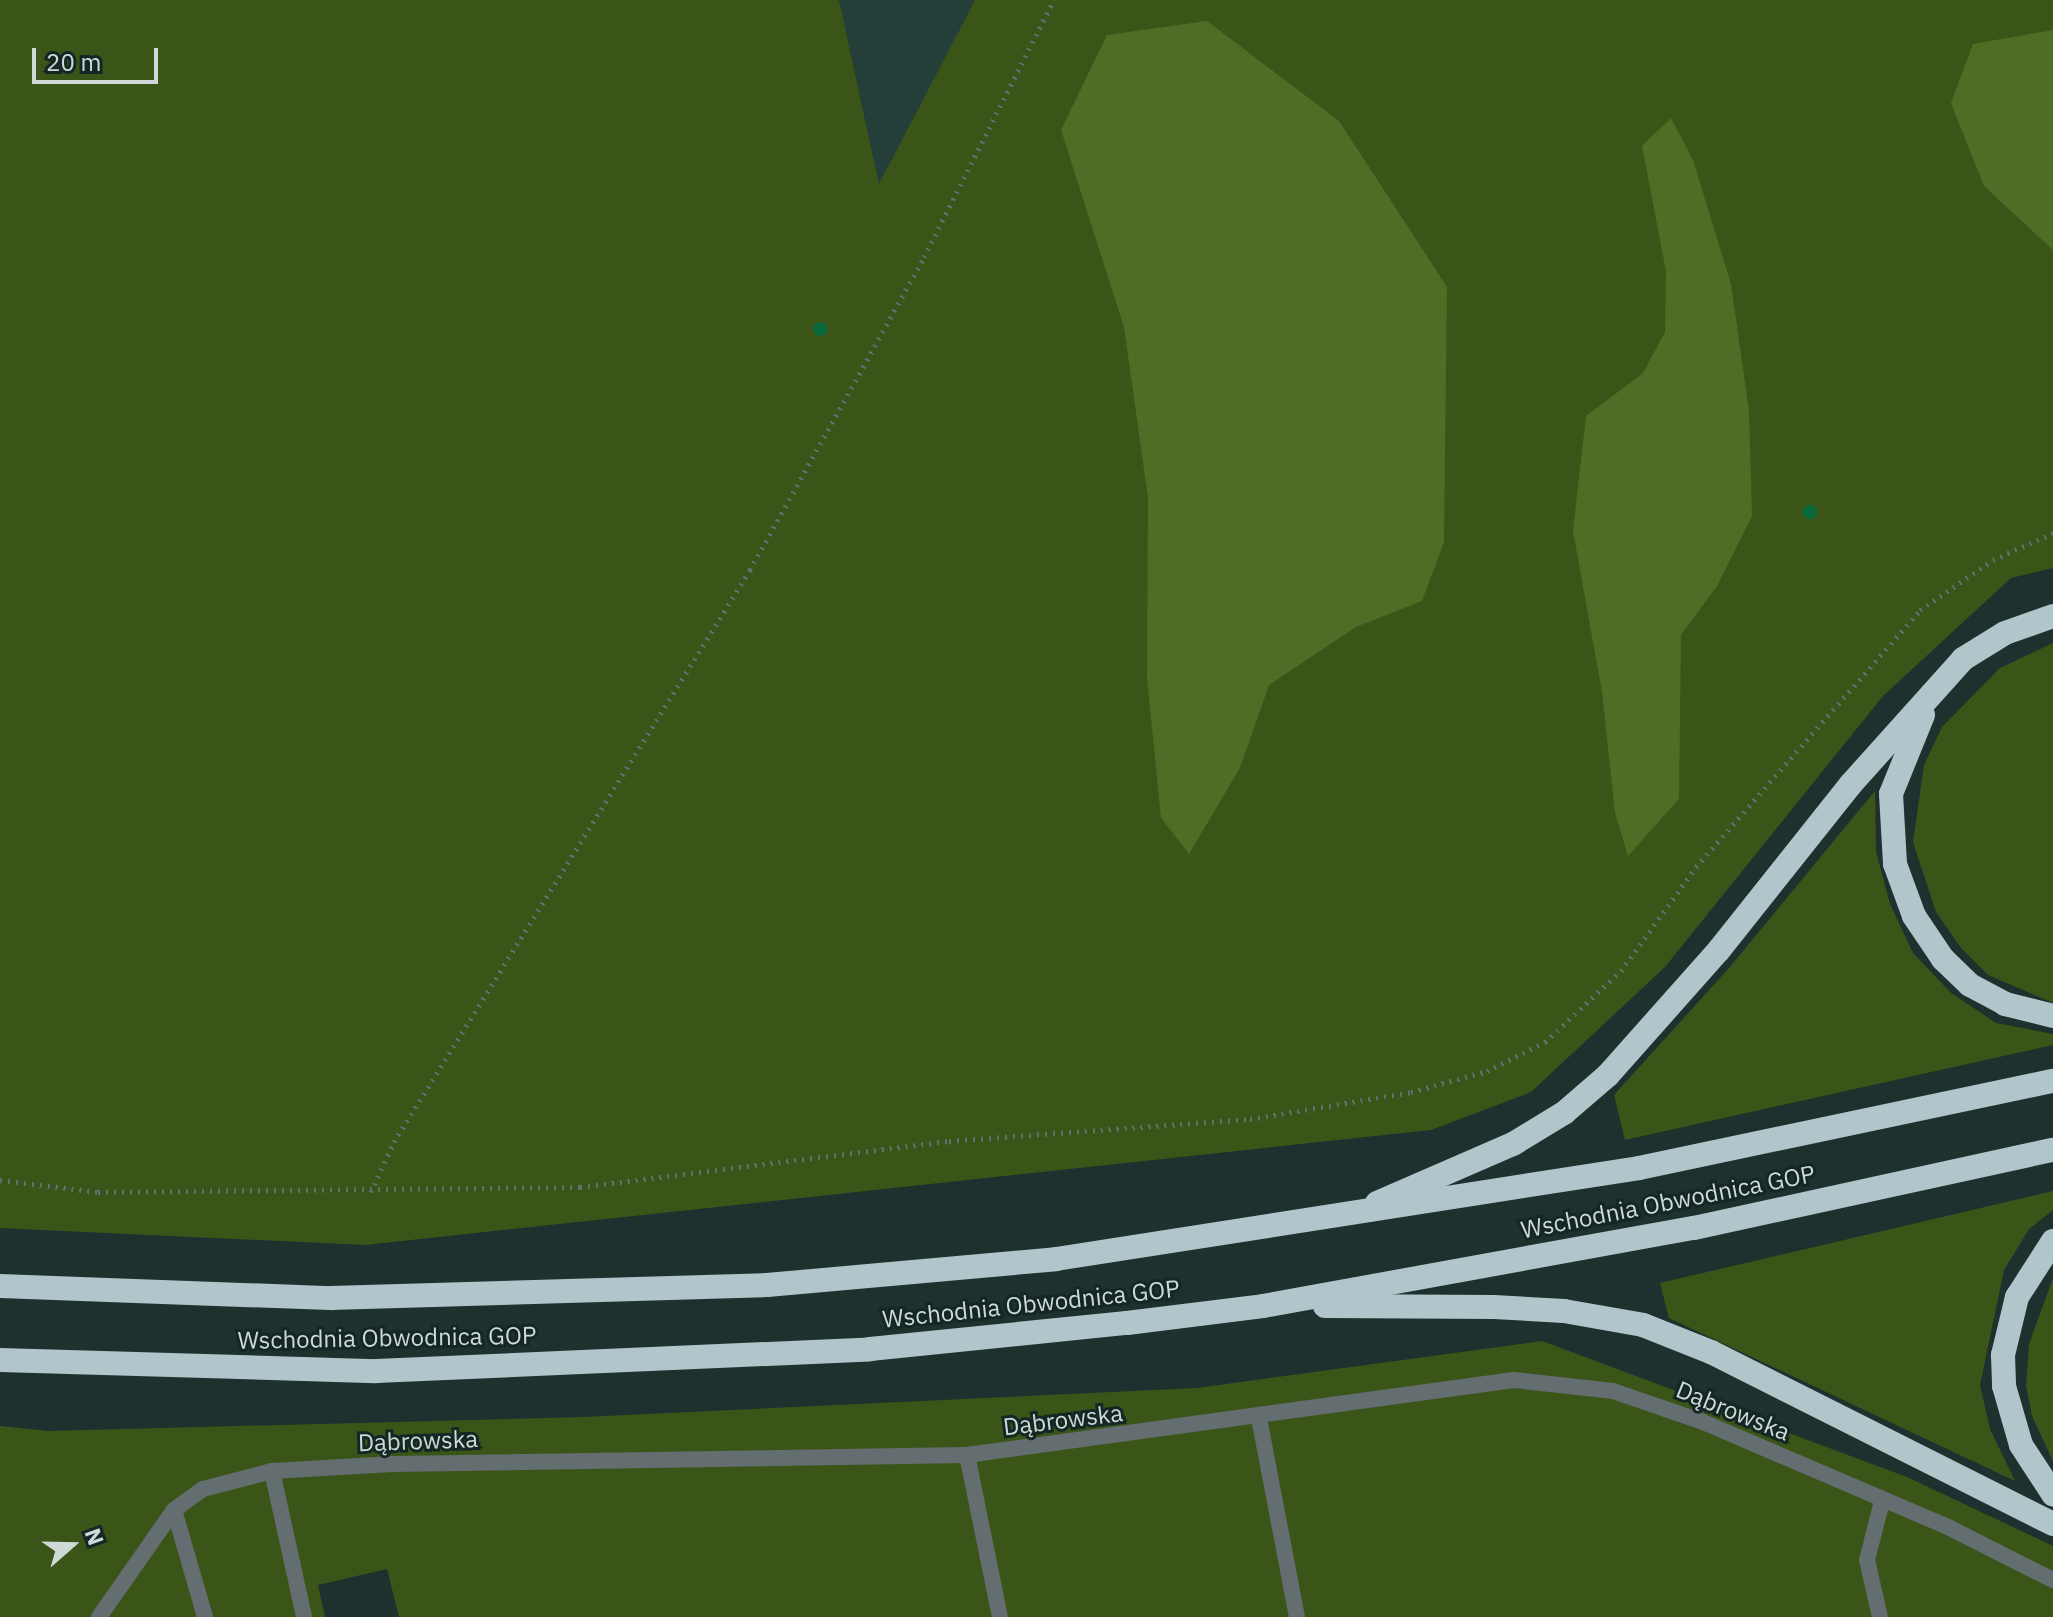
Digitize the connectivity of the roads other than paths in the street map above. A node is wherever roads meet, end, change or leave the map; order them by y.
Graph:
1 (2053, 616) edge
2 (1931, 694) junction
3 (2053, 1016) edge
4 (2053, 1081) edge
5 (2053, 1150) edge
6 (1342, 1218) junction
7 (2053, 1241) edge
8 (0, 1286) edge
9 (1263, 1306) junction
10 (0, 1360) edge
11 (1259, 1418) junction
12 (967, 1455) junction
13 (272, 1471) junction
14 (2053, 1494) edge
15 (1882, 1501) junction
16 (174, 1510) junction
17 (2053, 1524) edge
18 (2053, 1580) edge
19 (99, 1617) edge
20 (205, 1617) edge
21 (304, 1617) edge
22 (1000, 1617) edge
23 (1297, 1617) edge
24 (1880, 1617) edge

1 - 2 highway
2 - 3 highway
2 - 6 highway
4 - 6 highway, Wschodnia Obwodnica GOP
5 - 9 highway, Wschodnia Obwodnica GOP
6 - 8 highway, Wschodnia Obwodnica GOP
7 - 14 highway
9 - 10 highway, Wschodnia Obwodnica GOP
9 - 17 highway
11 - 12 lane, Dąbrowska
11 - 15 lane, Dąbrowska
11 - 23 lane
12 - 13 lane, Dąbrowska
12 - 22 lane
13 - 16 lane, Dąbrowska
13 - 21 lane
15 - 18 lane, Dąbrowska
15 - 24 lane
16 - 19 lane, Dąbrowska
16 - 20 lane

